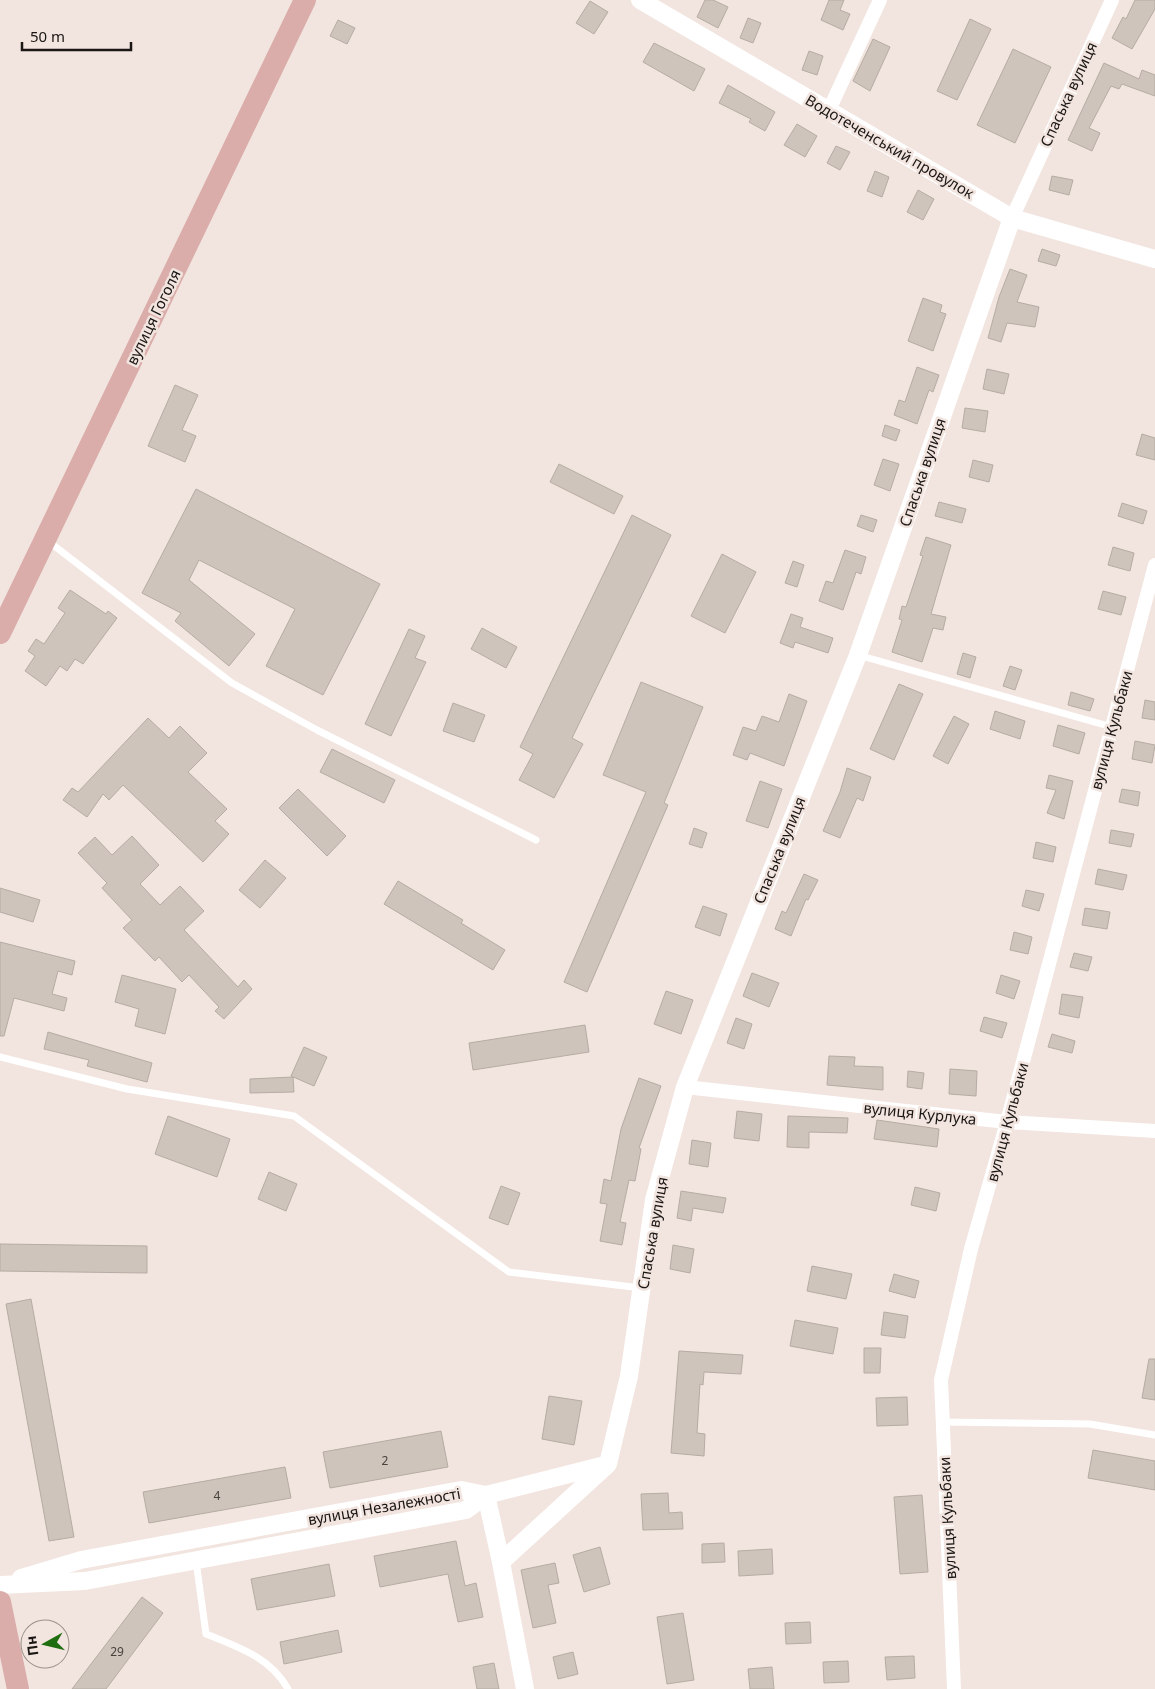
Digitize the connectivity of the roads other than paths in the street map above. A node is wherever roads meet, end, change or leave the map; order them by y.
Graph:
1 (305, 0) edge
2 (640, 0) edge
3 (880, 0) edge
4 (1112, 0) edge
5 (829, 110) junction
6 (1012, 218) junction
7 (1155, 258) edge
8 (46, 539) junction
9 (1155, 565) edge
10 (0, 633) edge
11 (858, 655) junction
12 (1112, 727) junction
13 (536, 840) dead end
14 (0, 1057) edge
15 (685, 1087) junction
16 (1007, 1122) junction
17 (1155, 1131) edge
18 (642, 1288) junction
19 (942, 1422) junction
20 (1155, 1435) edge
21 (608, 1464) junction
22 (486, 1495) junction
23 (196, 1560) junction
24 (501, 1562) junction
25 (0, 1584) edge
26 (0, 1602) edge
27 (18, 1689) edge
28 (288, 1689) edge
29 (525, 1689) edge
30 (954, 1689) edge

1 - 8 main road, вулиця Гоголя
2 - 5 street, Водотеченський провулок
3 - 5 street
4 - 6 street, Спаська вулиця
5 - 6 street, Водотеченський провулок
6 - 7 street, Водотеченський провулок
6 - 11 street, Спаська вулиця
8 - 10 main road, вулиця Гоголя
8 - 13 lane
9 - 12 street, вулиця Кульбаки
11 - 12 lane
11 - 15 street, Спаська вулиця
12 - 16 street, вулиця Кульбаки
14 - 18 lane
15 - 16 street, вулиця Курлука
15 - 18 street, Спаська вулиця
16 - 17 street, вулиця Курлука
16 - 19 street, вулиця Кульбаки
18 - 21 street, Спаська вулиця
19 - 20 lane
19 - 30 street, вулиця Кульбаки
21 - 22 street
21 - 24 street
22 - 23 street, вулиця Незалежності
22 - 24 street
22 - 25 street, вулиця Незалежності
23 - 25 street, вулиця Незалежності
23 - 28 lane
24 - 29 street
26 - 27 main road

